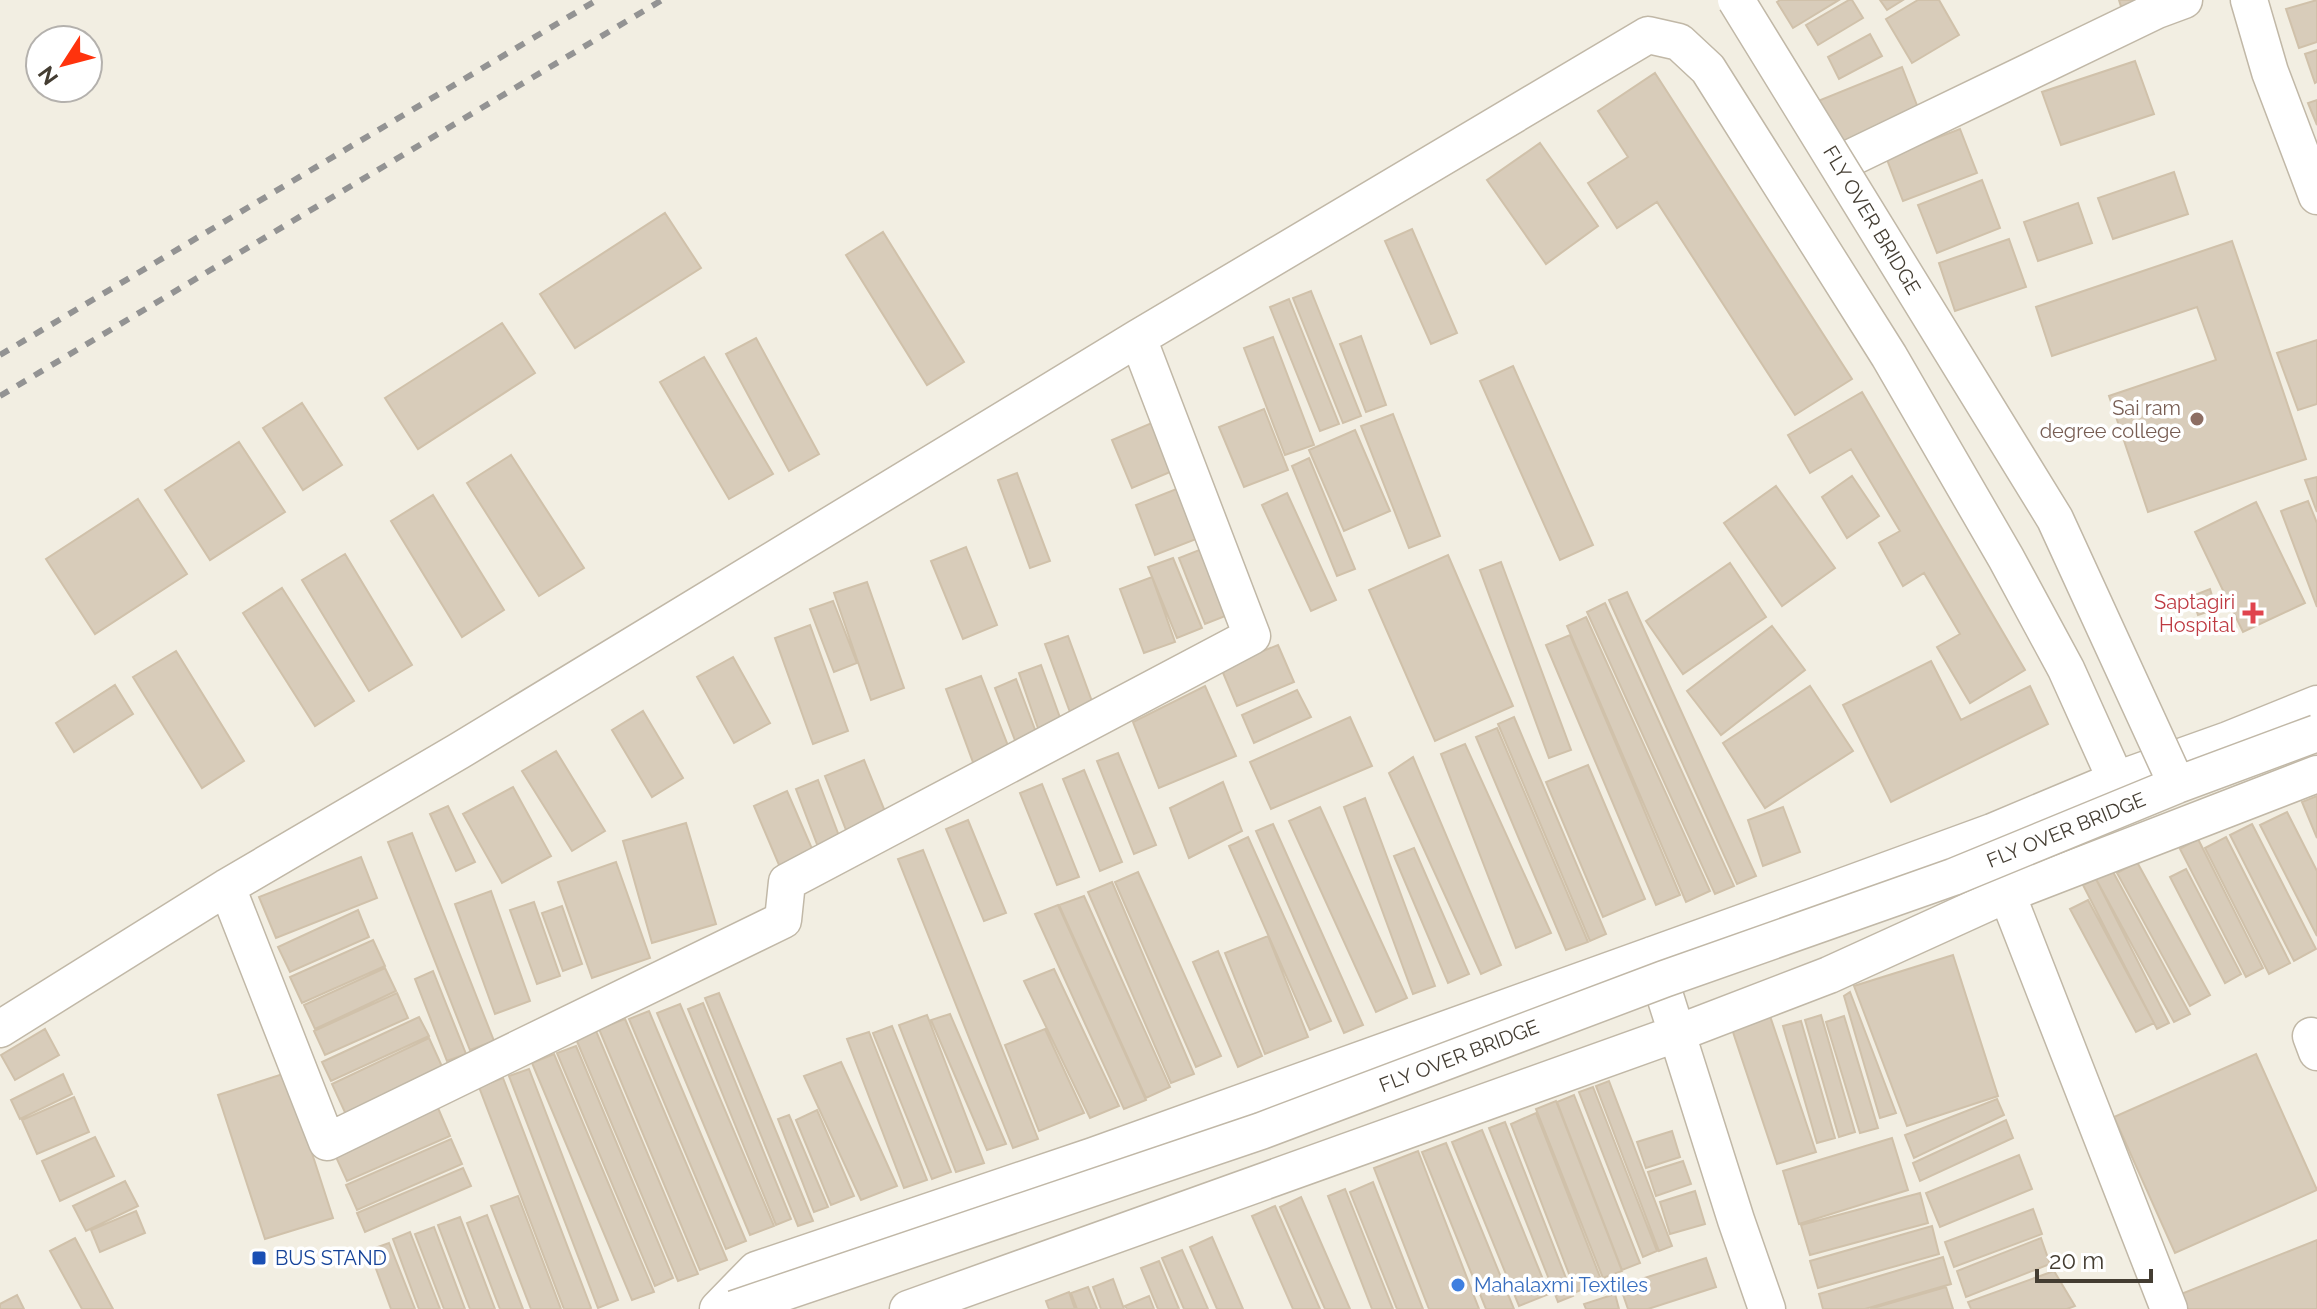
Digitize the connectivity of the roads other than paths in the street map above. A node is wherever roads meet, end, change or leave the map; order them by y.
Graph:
1 (1736, 0) edge
2 (2184, 0) edge
3 (2249, 0) edge
4 (1838, 164) junction
5 (2317, 196) edge
6 (1138, 338) junction
7 (2317, 704) edge
8 (2317, 733) edge
9 (2317, 774) edge
10 (2116, 780) junction
11 (2177, 785) junction
12 (227, 887) junction
13 (2007, 894) junction
14 (1652, 955) junction
15 (0, 1029) edge
16 (1678, 1033) junction
17 (718, 1309) edge
18 (734, 1309) edge
19 (908, 1309) edge
20 (1767, 1309) edge
21 (2169, 1309) edge

1 - 4 street, FLY OVER BRIDGE, bridge
2 - 4 street
3 - 5 street
4 - 11 street, FLY OVER BRIDGE, bridge
6 - 10 street
6 - 12 street
6 - 12 street
7 - 10 street
8 - 11 street, FLY OVER BRIDGE, bridge
9 - 13 street
10 - 14 street
11 - 18 street, FLY OVER BRIDGE, bridge
12 - 15 street
13 - 16 street
13 - 21 street
14 - 16 street
14 - 17 street
16 - 19 street
16 - 20 street

